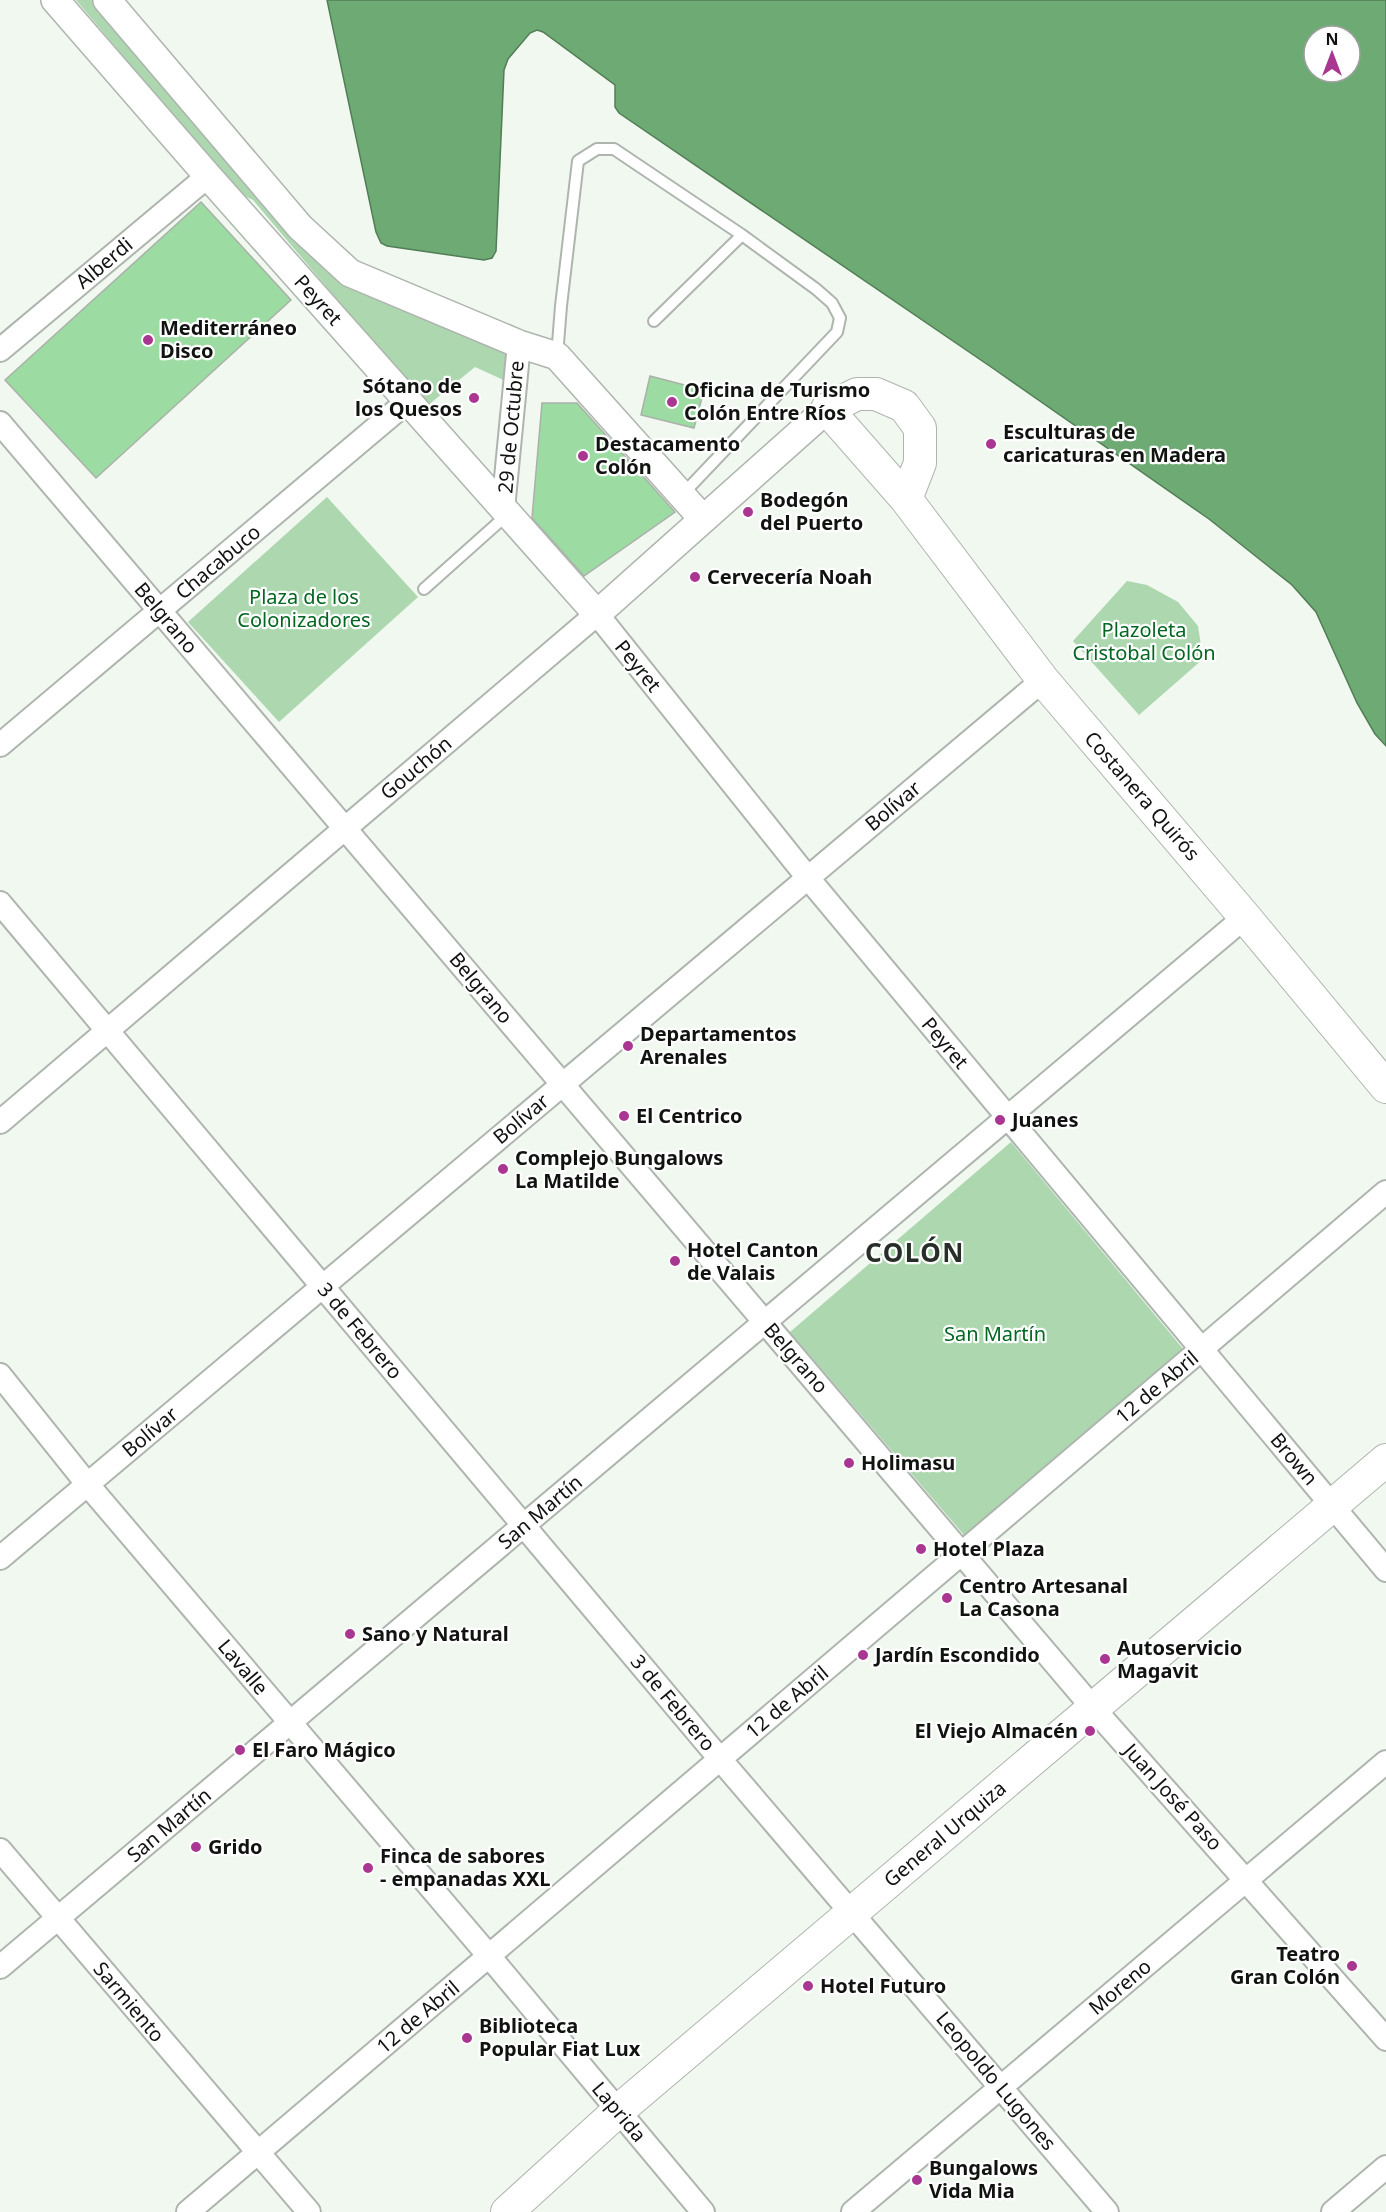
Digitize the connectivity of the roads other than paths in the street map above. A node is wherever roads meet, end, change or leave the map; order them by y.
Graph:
1 (56, 0) edge
2 (107, 0) edge
3 (208, 176) junction
4 (742, 235) junction
5 (654, 321) dead end
6 (519, 344) junction
7 (0, 350) edge
8 (557, 356) junction
9 (408, 401) junction
10 (827, 409) junction
11 (0, 423) edge
12 (682, 495) junction
13 (906, 499) junction
14 (506, 512) junction
15 (703, 519) junction
16 (424, 589) dead end
17 (159, 610) junction
18 (597, 614) junction
19 (1043, 680) junction
20 (0, 745) edge
21 (345, 828) junction
22 (808, 878) junction
23 (0, 903) edge
24 (1245, 917) junction
25 (107, 1030) junction
26 (562, 1084) junction
27 (1386, 1087) edge
28 (1007, 1118) junction
29 (0, 1122) edge
30 (1386, 1192) edge
31 (323, 1287) junction
32 (765, 1322) junction
33 (1202, 1349) junction
34 (0, 1375) edge
35 (1386, 1460) edge
36 (88, 1485) junction
37 (1332, 1506) junction
38 (524, 1526) junction
39 (963, 1552) junction
40 (0, 1558) edge
41 (1386, 1570) edge
42 (1093, 1708) junction
43 (290, 1722) junction
44 (720, 1759) junction
45 (1386, 1762) edge
46 (0, 1850) edge
47 (1247, 1880) junction
48 (852, 1913) junction
49 (58, 1918) junction
50 (489, 1956) junction
51 (0, 1967) edge
52 (1386, 2039) edge
53 (1001, 2087) junction
54 (618, 2111) junction
55 (258, 2153) junction
56 (1386, 2167) edge
57 (189, 2212) edge
58 (309, 2212) edge
59 (507, 2212) edge
60 (703, 2212) edge
61 (853, 2212) edge
62 (1107, 2212) edge
63 (1333, 2212) edge

1 - 3 street, Peyret
2 - 6 street, Peyret
3 - 7 street, Alberdi
3 - 9 street, Peyret
4 - 5 lane
4 - 8 lane
4 - 12 lane
6 - 8 street, Peyret
6 - 14 street, 29 de Octubre
8 - 12 street
9 - 14 street, Peyret
9 - 17 street, Chacabuco
10 - 13 main road, Costanera Quirós
10 - 13 main road
10 - 15 street, Gouchón
11 - 17 street, Belgrano
12 - 15 street
13 - 19 main road, Costanera Quirós
14 - 16 lane
14 - 18 street, Peyret
15 - 18 street, Gouchón
17 - 20 street, Chacabuco
17 - 21 street, Belgrano
18 - 21 street, Gouchón
18 - 22 street, Peyret
19 - 22 street, Bolívar
19 - 24 main road, Costanera Quirós
21 - 25 street, Gouchón
21 - 26 street, Belgrano
22 - 26 street, Bolívar
22 - 28 street, Peyret
23 - 25 street, 3 de Febrero
24 - 27 main road, Costanera Quirós
24 - 28 street, San Martín
25 - 29 street, Gouchón
25 - 31 street, 3 de Febrero
26 - 31 street, Bolívar
26 - 32 street, Belgrano
28 - 32 street, San Martín
28 - 33 street, Peyret
30 - 33 street, 12 de Abril
31 - 36 street, Bolívar
31 - 38 street, 3 de Febrero
32 - 38 street, San Martín
32 - 39 street, Belgrano
33 - 37 street, Brown
33 - 39 street, 12 de Abril
34 - 36 street, Lavalle
35 - 37 main road, General Urquiza
36 - 40 street, Bolívar
36 - 43 street, Lavalle
37 - 41 street, Brown
37 - 42 main road, General Urquiza
38 - 43 street, San Martín
38 - 44 street, 3 de Febrero
39 - 42 street, Juan José Paso
39 - 44 street, 12 de Abril
42 - 47 street, Juan José Paso
42 - 48 main road, General Urquiza
43 - 49 street, San Martín
43 - 50 street, Lavalle
44 - 48 street, Leopoldo Lugones
44 - 50 street, 12 de Abril
45 - 47 street, Moreno
46 - 49 street, Sarmiento
47 - 52 street, Juan José Paso
47 - 53 street, Moreno
48 - 53 street, Leopoldo Lugones
48 - 54 main road, General Urquiza
49 - 51 street, San Martín
49 - 55 street, Sarmiento
50 - 54 street, Laprida
50 - 55 street, 12 de Abril
53 - 61 street, Moreno
53 - 62 street, Leopoldo Lugones
54 - 59 main road, General Urquiza
54 - 60 street, Laprida
55 - 57 street, 12 de Abril
55 - 58 street, Sarmiento
56 - 63 street

